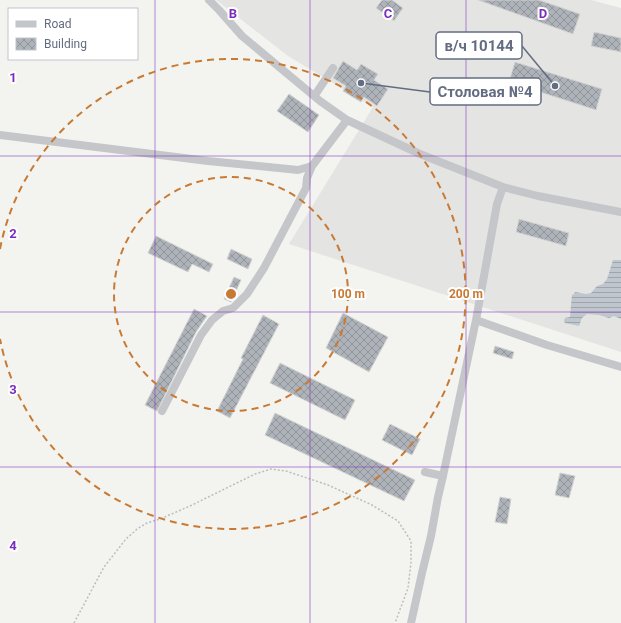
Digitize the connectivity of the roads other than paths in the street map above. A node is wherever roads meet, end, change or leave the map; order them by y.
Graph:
1 (208, 0) edge
2 (333, 68) dead end
3 (314, 95) junction
4 (347, 120) junction
5 (0, 135) edge
6 (312, 166) junction
7 (503, 187) junction
8 (621, 212) edge
9 (476, 320) junction
10 (621, 367) edge
11 (162, 411) dead end
12 (425, 472) dead end
13 (443, 476) junction
14 (411, 623) edge

1 - 3 street
2 - 3 street
3 - 4 street
4 - 6 street
4 - 7 street
5 - 6 street
6 - 11 street
7 - 8 street
7 - 9 street
9 - 10 street
9 - 13 street
12 - 13 street
13 - 14 street

